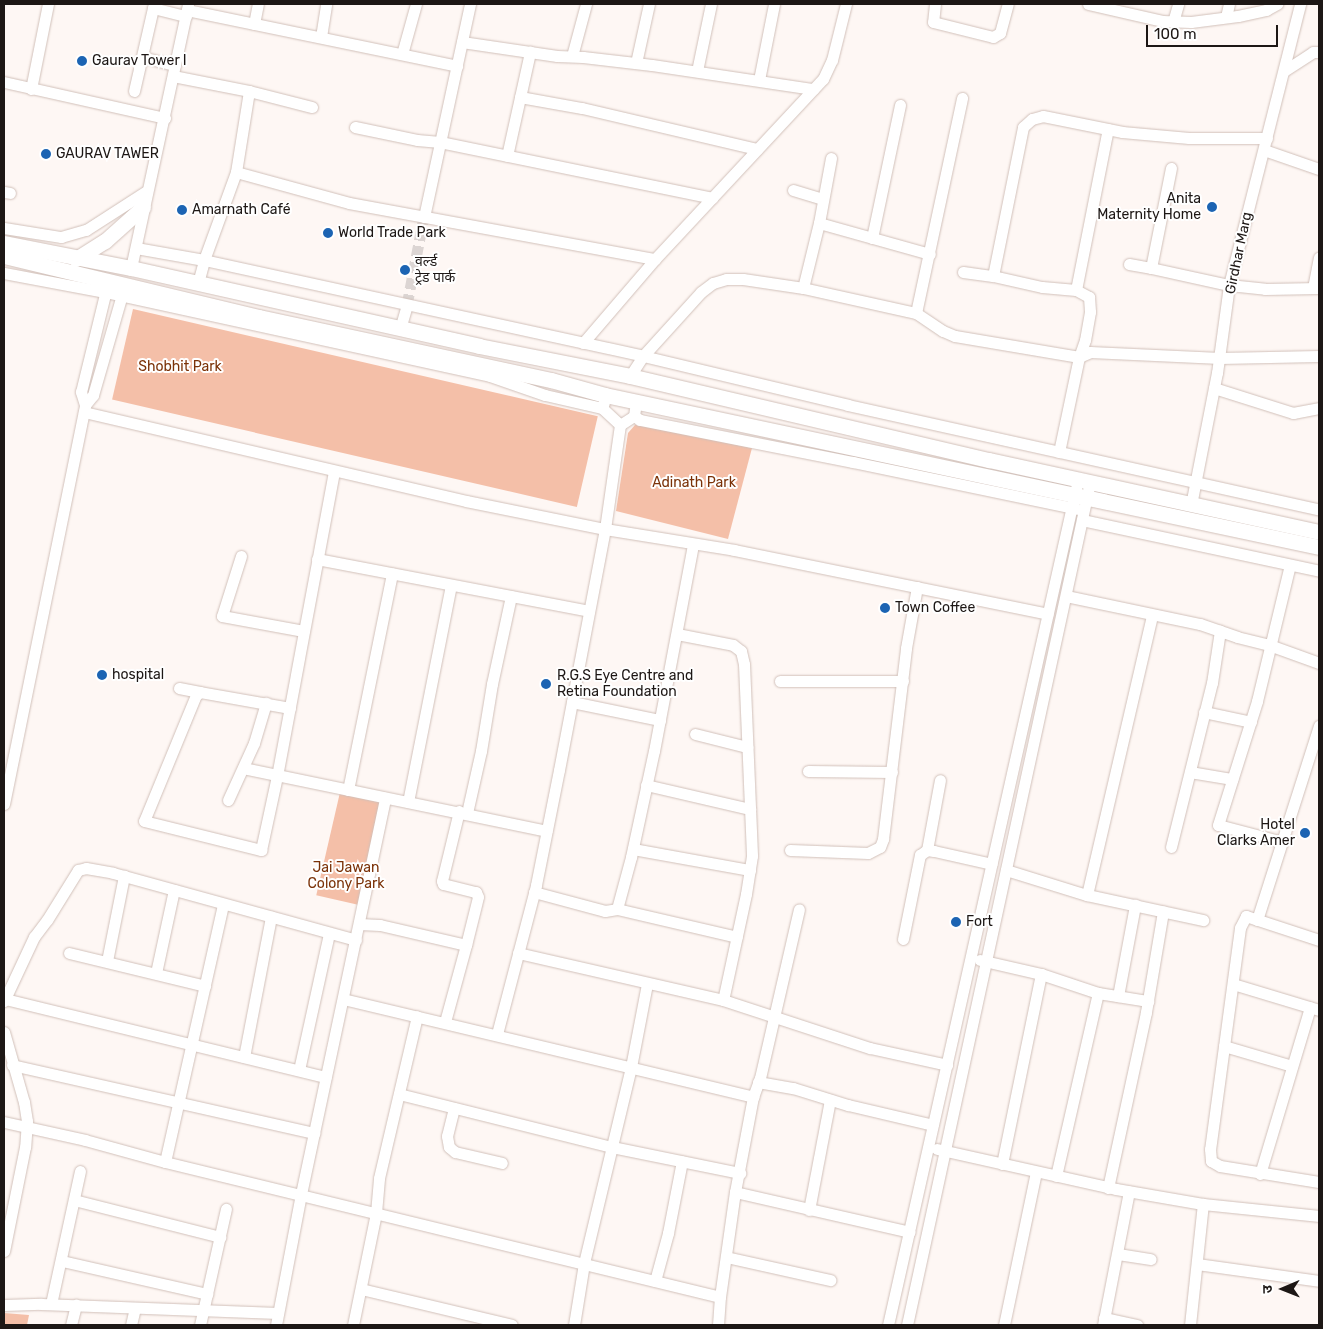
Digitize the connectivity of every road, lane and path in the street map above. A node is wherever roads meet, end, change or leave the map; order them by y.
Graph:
1 (48, 4) edge
2 (258, 4) edge
3 (326, 4) edge
4 (416, 4) edge
5 (470, 4) edge
6 (586, 4) edge
7 (649, 4) edge
8 (711, 4) edge
9 (774, 4) edge
10 (846, 4) edge
11 (936, 4) edge
12 (1008, 4) edge
13 (1088, 4) edge
14 (1178, 4) edge
15 (1229, 4) edge
16 (1278, 4) edge
17 (1300, 4) edge
18 (154, 6) edge
19 (1121, 8) edge
20 (187, 10) edge
21 (1226, 17) junction
22 (1173, 22) junction
23 (254, 24) junction
24 (321, 37) junction
25 (462, 42) junction
26 (530, 52) junction
27 (1319, 52) edge
28 (402, 54) junction
29 (572, 56) junction
30 (142, 57) junction
31 (636, 63) junction
32 (457, 66) junction
33 (1285, 67) junction
34 (174, 70) junction
35 (697, 72) junction
36 (759, 80) junction
37 (4, 82) edge
38 (32, 89) junction
39 (813, 89) junction
40 (134, 91) dead end
41 (249, 91) junction
42 (520, 97) junction
43 (962, 98) dead end
44 (900, 105) dead end
45 (312, 107) dead end
46 (164, 118) junction
47 (355, 127) dead end
48 (1108, 129) junction
49 (1267, 138) junction
50 (440, 142) junction
51 (758, 149) junction
52 (1264, 150) junction
53 (507, 156) junction
54 (831, 158) dead end
55 (1171, 168) dead end
56 (1319, 169) edge
57 (236, 172) junction
58 (794, 190) dead end
59 (712, 198) junction
60 (144, 199) junction
61 (823, 199) junction
62 (424, 217) junction
63 (819, 223) junction
64 (4, 228) edge
65 (872, 238) junction
66 (4, 243) edge
67 (136, 248) junction
68 (930, 254) junction
69 (4, 256) edge
70 (76, 258) junction
71 (1319, 258) edge
72 (655, 259) junction
73 (204, 260) junction
74 (1129, 264) dead end
75 (130, 268) junction
76 (1150, 268) junction
77 (963, 272) dead end
78 (4, 273) edge
79 (992, 276) junction
80 (198, 283) junction
81 (1229, 285) junction
82 (107, 286) junction
83 (803, 288) junction
84 (1316, 288) edge
85 (123, 290) junction
86 (1076, 290) junction
87 (407, 305) junction
88 (916, 313) junction
89 (400, 328) junction
90 (583, 343) junction
91 (643, 356) junction
92 (1319, 356) edge
93 (1079, 357) junction
94 (1220, 358) junction
95 (630, 376) junction
96 (527, 381) junction
97 (1214, 388) junction
98 (604, 402) junction
99 (635, 408) junction
100 (1319, 408) edge
101 (85, 409) junction
102 (620, 425) junction
103 (1059, 452) junction
104 (334, 471) junction
105 (1084, 481) junction
106 (1195, 482) junction
107 (1190, 505) junction
108 (1080, 506) junction
109 (1319, 509) edge
110 (605, 529) junction
111 (1319, 532) edge
112 (693, 545) junction
113 (1319, 547) edge
114 (241, 556) dead end
115 (317, 559) junction
116 (1290, 565) junction
117 (1319, 571) edge
118 (392, 573) junction
119 (451, 585) junction
120 (917, 587) junction
121 (512, 596) junction
122 (1066, 596) junction
123 (589, 611) junction
124 (1048, 614) junction
125 (1152, 615) junction
126 (304, 631) junction
127 (1220, 631) junction
128 (677, 634) junction
129 (1272, 646) junction
130 (1319, 663) edge
131 (780, 681) dead end
132 (903, 681) junction
133 (179, 688) dead end
134 (200, 692) junction
135 (572, 702) junction
136 (266, 703) junction
137 (290, 708) junction
138 (1204, 712) junction
139 (660, 720) junction
140 (1251, 722) junction
141 (1319, 726) edge
142 (695, 734) dead end
143 (747, 747) junction
144 (243, 768) junction
145 (808, 771) dead end
146 (892, 772) junction
147 (1190, 772) junction
148 (277, 776) junction
149 (1232, 779) junction
150 (940, 780) dead end
151 (646, 786) junction
152 (348, 790) junction
153 (384, 798) junction
154 (228, 800) dead end
155 (408, 802) junction
156 (4, 804) edge
157 (750, 809) junction
158 (463, 812) junction
159 (547, 831) junction
160 (1283, 842) junction
161 (1171, 847) dead end
162 (633, 849) junction
163 (790, 850) dead end
164 (927, 850) junction
165 (992, 864) junction
166 (750, 870) junction
167 (1006, 870) junction
168 (124, 876) junction
169 (174, 890) junction
170 (534, 892) junction
171 (1088, 895) junction
172 (223, 904) junction
173 (1135, 906) junction
174 (616, 909) junction
175 (799, 909) dead end
176 (1163, 911) junction
177 (271, 917) junction
178 (1203, 920) dead end
179 (1257, 920) junction
180 (359, 924) junction
181 (329, 933) junction
182 (737, 937) junction
183 (903, 939) dead end
184 (356, 940) junction
185 (1319, 940) edge
186 (466, 945) junction
187 (69, 953) dead end
188 (518, 953) junction
189 (970, 958) junction
190 (107, 961) junction
191 (986, 962) junction
192 (156, 973) junction
193 (1041, 974) junction
194 (647, 984) junction
195 (1233, 984) junction
196 (205, 986) junction
197 (1098, 993) junction
198 (1118, 996) junction
199 (343, 999) junction
200 (5, 1000) edge
201 (723, 1000) junction
202 (1148, 1002) junction
203 (1314, 1009) edge
204 (417, 1016) junction
205 (774, 1016) junction
206 (445, 1022) junction
207 (4, 1032) edge
208 (497, 1034) junction
209 (191, 1043) junction
210 (1224, 1046) junction
211 (244, 1057) junction
212 (947, 1064) junction
213 (12, 1065) junction
214 (1292, 1066) junction
215 (631, 1067) junction
216 (299, 1070) junction
217 (326, 1077) junction
218 (758, 1082) junction
219 (399, 1094) junction
220 (753, 1097) junction
221 (830, 1100) junction
222 (178, 1104) junction
223 (454, 1108) junction
224 (4, 1122) edge
225 (933, 1125) junction
226 (26, 1129) junction
227 (314, 1134) junction
228 (612, 1147) junction
229 (928, 1147) junction
230 (945, 1151) junction
231 (682, 1161) junction
232 (165, 1162) junction
233 (502, 1164) dead end
234 (1002, 1164) junction
235 (80, 1171) dead end
236 (1036, 1172) junction
237 (740, 1173) junction
238 (1260, 1174) junction
239 (1056, 1176) junction
240 (1319, 1182) edge
241 (1108, 1188) junction
242 (1129, 1191) junction
243 (735, 1192) junction
244 (301, 1194) junction
245 (74, 1200) junction
246 (1203, 1204) junction
247 (226, 1209) dead end
248 (809, 1210) junction
249 (376, 1213) junction
250 (1319, 1216) edge
251 (909, 1232) junction
252 (220, 1237) junction
253 (4, 1251) edge
254 (1118, 1254) junction
255 (726, 1257) junction
256 (1152, 1259) dead end
257 (62, 1261) junction
258 (584, 1264) junction
259 (1197, 1264) junction
260 (830, 1280) dead end
261 (655, 1281) junction
262 (1319, 1281) edge
263 (361, 1289) junction
264 (207, 1294) junction
265 (720, 1297) junction
266 (51, 1304) junction
267 (4, 1305) edge
268 (76, 1305) junction
269 (135, 1308) junction
270 (203, 1310) junction
271 (278, 1313) junction
272 (1103, 1322) edge
273 (70, 1325) edge
274 (131, 1325) edge
275 (200, 1325) edge
276 (276, 1325) edge
277 (354, 1325) edge
278 (512, 1325) edge
279 (575, 1325) edge
280 (718, 1325) edge
281 (888, 1325) edge
282 (907, 1325) edge
283 (1004, 1325) edge
284 (1137, 1325) edge
285 (1190, 1325) edge

1 - 38 street
2 - 23 street
3 - 24 street
4 - 28 street
5 - 25 street
6 - 29 street
7 - 31 street
8 - 35 street
9 - 36 street
10 - 39 street
11 - 12 street
13 - 19 street
14 - 22 street
15 - 21 street
16 - 21 street
17 - 33 street, Girdhar Marg
18 - 20 street
18 - 30 street
19 - 22 street
20 - 23 street
20 - 34 street
21 - 22 street
23 - 24 street
24 - 28 street
25 - 26 street
25 - 32 street
26 - 29 street
26 - 42 street
27 - 33 street
28 - 32 street
29 - 31 street
30 - 34 street
30 - 40 street
31 - 35 street
32 - 50 street
33 - 49 street, Girdhar Marg
34 - 41 street
34 - 46 street
35 - 36 street
36 - 39 street
37 - 38 street
38 - 46 street
39 - 51 street
41 - 45 street
41 - 57 street
42 - 51 street
42 - 53 street
43 - 68 street
44 - 65 street
46 - 60 street
47 - 50 street
48 - 49 street
48 - 79 street
48 - 86 street
49 - 52 street, Girdhar Marg
50 - 53 street
50 - 62 street
51 - 59 street
52 - 56 street
52 - 81 street, Girdhar Marg
53 - 59 street
54 - 61 street
55 - 76 street
57 - 62 street
57 - 73 street
58 - 61 street
59 - 72 street
60 - 64 street
60 - 67 street
60 - 70 main road
61 - 63 street
62 - 72 street
63 - 65 street
63 - 83 street
65 - 68 street
66 - 70 main road
67 - 73 street
67 - 75 street
68 - 88 street
69 - 82 main road
70 - 75 main road
71 - 84 street
72 - 90 street
73 - 80 street
73 - 87 street
74 - 76 street
75 - 80 main road
76 - 81 street
77 - 79 street
78 - 82 street
79 - 86 street
80 - 89 main road
81 - 84 street
81 - 94 street, Girdhar Marg
82 - 85 main road
82 - 101 street
83 - 88 street
83 - 91 street
85 - 96 main road
85 - 101 street
86 - 93 street
87 - 89 street
87 - 90 street
88 - 93 street
89 - 95 main road
90 - 91 street
91 - 95 street
91 - 103 street
92 - 94 street
93 - 94 street
93 - 103 street
94 - 97 street, Girdhar Marg
95 - 105 main road
96 - 98 main road
96 - 98 street
97 - 100 street
97 - 106 street, Girdhar Marg
98 - 99 main road
98 - 102 street
99 - 102 street
99 - 108 main road
101 - 104 street
101 - 156 street
102 - 110 street
103 - 106 street
104 - 110 street
104 - 115 street
105 - 107 main road
105 - 108 street
106 - 107 street, Girdhar Marg
106 - 109 street
107 - 111 main road
108 - 113 main road
108 - 116 street
108 - 122 street
108 - 124 street
110 - 112 street
110 - 123 street
112 - 120 street
112 - 128 street
114 - 126 street
115 - 118 street
115 - 126 street
116 - 117 street
116 - 129 street
118 - 119 street
118 - 152 street
119 - 121 street
119 - 155 street
120 - 124 street
120 - 132 street
121 - 123 street
121 - 158 street
122 - 125 street
122 - 167 street
123 - 135 street
124 - 165 street
125 - 127 street
125 - 171 street
126 - 137 street
127 - 129 street
127 - 138 street
128 - 139 street
128 - 143 street
129 - 130 street
129 - 140 street
131 - 132 street
132 - 146 street
133 - 134 street
134 - 136 street
134 - 148 street
135 - 139 street
135 - 159 street
136 - 137 street
136 - 144 street
137 - 148 street
138 - 140 street
138 - 147 street
139 - 151 street
140 - 149 street
141 - 160 street
142 - 143 street
143 - 157 street
144 - 148 street
144 - 154 street
145 - 146 street
146 - 163 street
147 - 149 street
147 - 161 street
148 - 152 street
149 - 160 street
150 - 164 street
151 - 157 street
151 - 162 street
152 - 153 street
153 - 155 street
153 - 180 street
155 - 158 street
157 - 166 street
158 - 159 street
158 - 186 street
159 - 170 street
160 - 179 street
162 - 166 street
162 - 174 street
164 - 165 street
164 - 183 street
165 - 189 street
166 - 182 street
167 - 171 street
167 - 191 street
168 - 169 street
168 - 190 street
168 - 200 street
169 - 172 street
169 - 192 street
170 - 174 street
170 - 188 street
171 - 173 street
172 - 177 street
172 - 196 street
173 - 176 street
173 - 198 street
174 - 182 street
175 - 205 street
176 - 178 street
176 - 202 street
177 - 181 street
177 - 211 street
179 - 185 street
179 - 195 street
180 - 184 street
180 - 186 street
181 - 184 street
181 - 216 street
182 - 201 street
184 - 199 street
186 - 206 street
187 - 190 street
188 - 194 street
188 - 208 street
189 - 191 street
189 - 212 street
190 - 192 street
191 - 193 street
191 - 230 street
192 - 196 street
193 - 197 street
193 - 234 street
194 - 201 street
194 - 215 street
195 - 203 street
195 - 210 street
196 - 209 street
197 - 198 street
197 - 239 street
198 - 202 street
199 - 204 street
199 - 217 street
200 - 209 street
201 - 205 street
202 - 241 street
203 - 214 street
204 - 206 street
204 - 219 street
205 - 212 street
205 - 218 street
206 - 208 street
207 - 213 street
208 - 215 street
209 - 211 street
209 - 222 street
210 - 214 street
210 - 238 street
211 - 216 street
212 - 225 street
213 - 222 street
213 - 226 street
214 - 238 street
215 - 220 street
215 - 228 street
216 - 217 street
217 - 227 street
218 - 220 street
218 - 221 street
219 - 223 street
219 - 249 street
220 - 237 street
221 - 225 street
221 - 248 street
222 - 227 street
222 - 232 street
223 - 228 street
223 - 233 street
224 - 226 street
225 - 229 street
226 - 232 street
226 - 253 street
227 - 244 street
228 - 231 street
228 - 258 street
229 - 230 street
229 - 251 street
230 - 234 street
230 - 282 street
231 - 237 street
231 - 261 street
232 - 244 street
234 - 236 street
235 - 245 street
236 - 239 street
236 - 283 street
237 - 243 street
238 - 240 street
239 - 241 street
241 - 242 street
242 - 246 street
242 - 254 street
243 - 248 street
243 - 255 street
244 - 249 street
244 - 271 street
245 - 252 street
245 - 257 street
246 - 250 street
246 - 259 street
247 - 252 street
248 - 251 street
249 - 258 street
249 - 263 street
251 - 281 street
252 - 264 street
254 - 256 street
254 - 272 street
255 - 260 street
255 - 265 street
257 - 264 street
257 - 266 street
258 - 261 street
258 - 279 street
259 - 262 street
259 - 285 street
261 - 265 street
263 - 277 street
263 - 278 street
264 - 270 street
265 - 280 street
266 - 267 street
266 - 268 street
268 - 269 street
268 - 273 street
269 - 270 street
269 - 274 street
270 - 271 street
270 - 275 street
271 - 276 street
272 - 284 street

